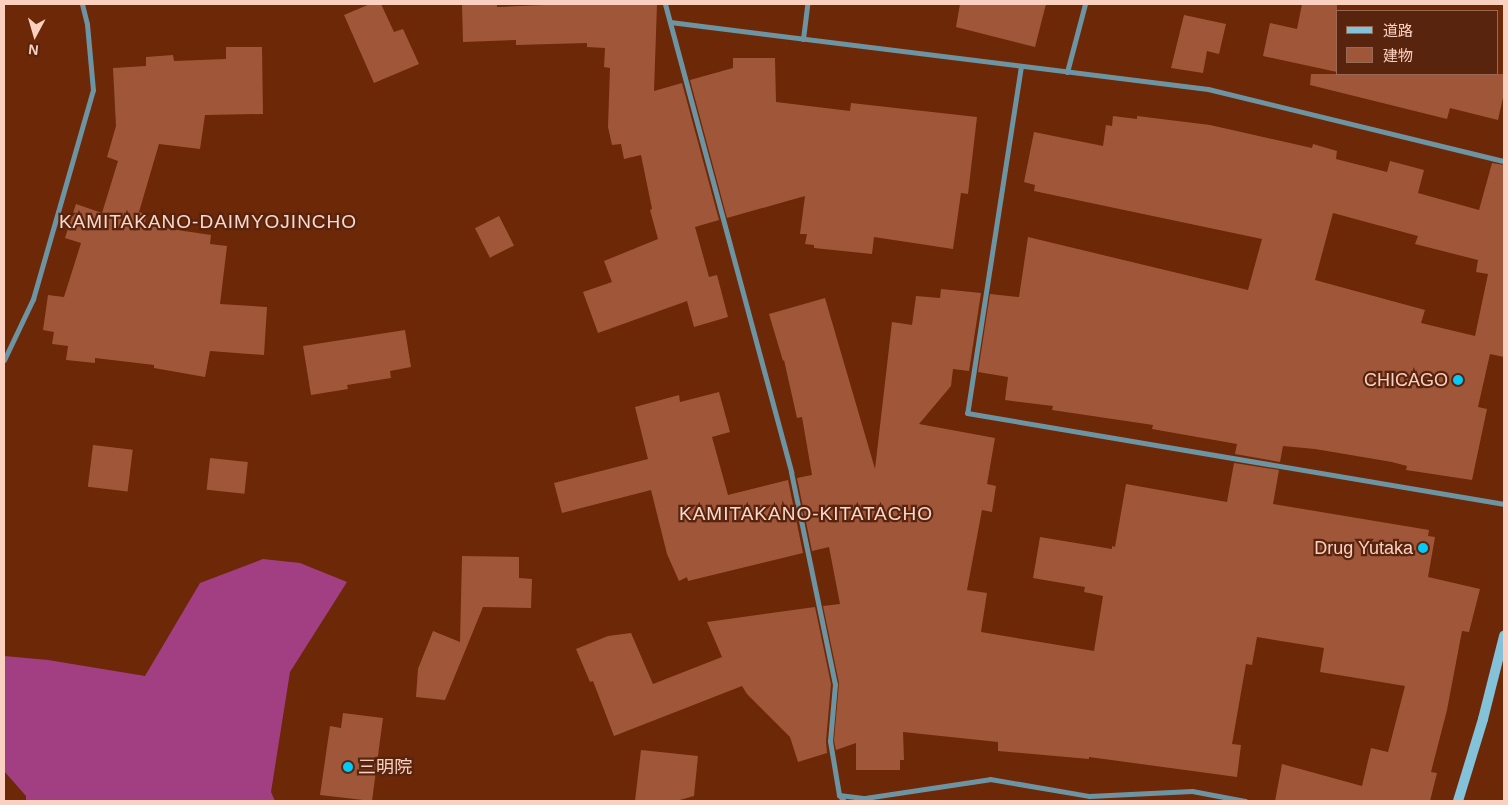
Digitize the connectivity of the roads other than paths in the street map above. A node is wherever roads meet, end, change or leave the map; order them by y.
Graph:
1 (82, 4) edge
2 (665, 4) edge
3 (807, 4) edge
4 (1085, 4) edge
5 (670, 22) junction
6 (803, 39) junction
7 (1021, 66) junction
8 (1068, 72) junction
9 (1504, 161) edge
10 (4, 360) edge
11 (1504, 504) edge
12 (1504, 636) edge
13 (1502, 655) edge
14 (839, 795) junction
15 (844, 801) edge
16 (1245, 801) edge
17 (1458, 801) edge

1 - 10 street
2 - 5 street
3 - 6 street
4 - 8 street
5 - 6 street
5 - 14 street
6 - 7 street
7 - 8 street
7 - 11 street
8 - 9 street
12 - 13 main road
13 - 17 main road
14 - 15 street
14 - 16 street

